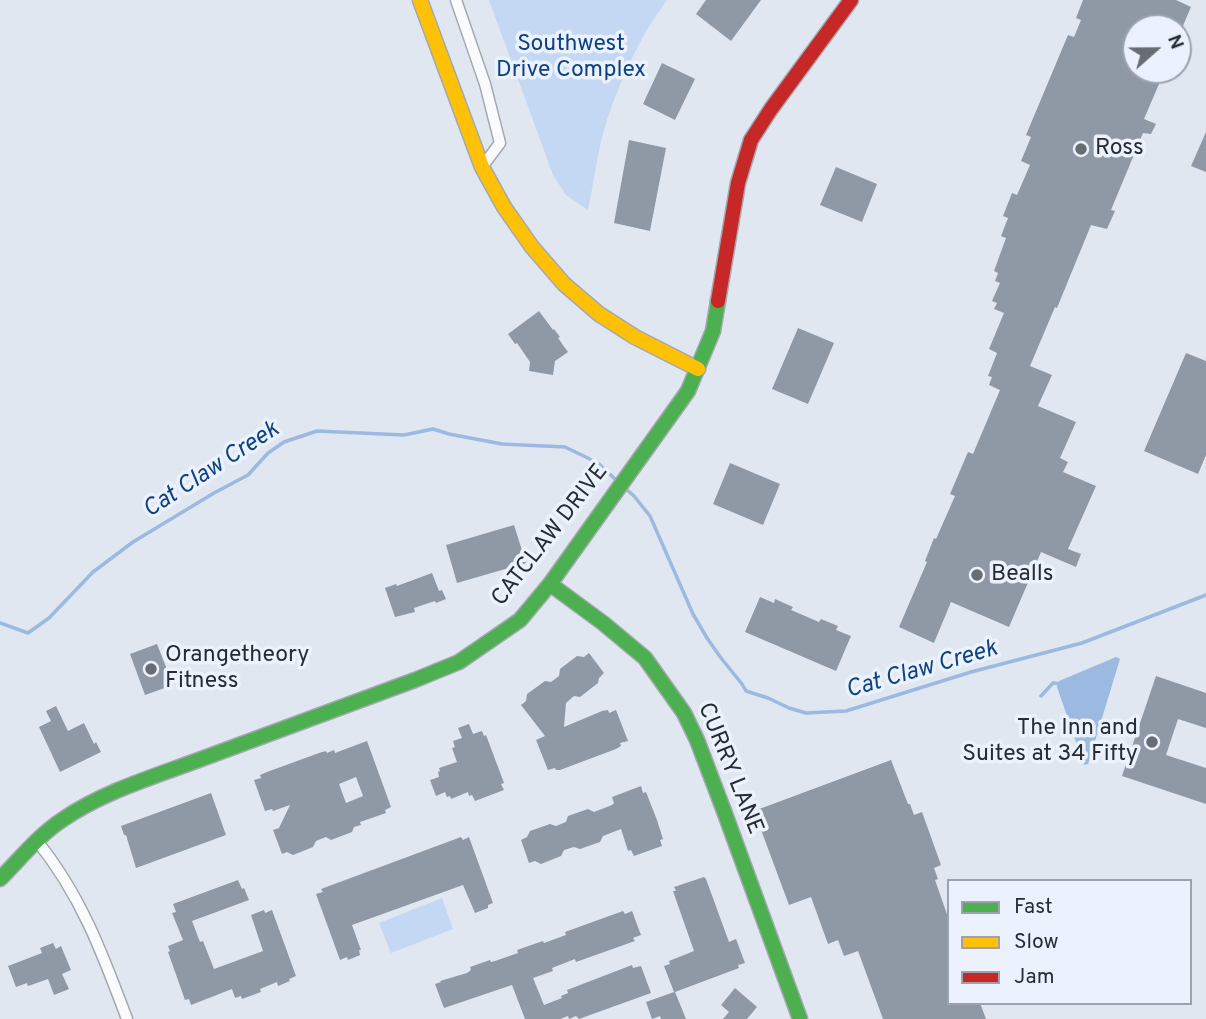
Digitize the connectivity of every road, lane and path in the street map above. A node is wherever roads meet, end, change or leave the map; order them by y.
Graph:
1 (420, 0) edge
2 (456, 0) edge
3 (851, 0) edge
4 (482, 167) junction
5 (698, 369) junction
6 (550, 584) junction
7 (37, 841) junction
8 (0, 879) edge
9 (127, 1019) edge
10 (800, 1019) edge

1 - 4 street
2 - 4 street
3 - 5 street, CATCLAW DRIVE
4 - 5 street
5 - 6 street, CATCLAW DRIVE
6 - 7 street, CATCLAW DRIVE
6 - 10 street, CURRY LANE
7 - 8 street, CATCLAW DRIVE
7 - 9 street

